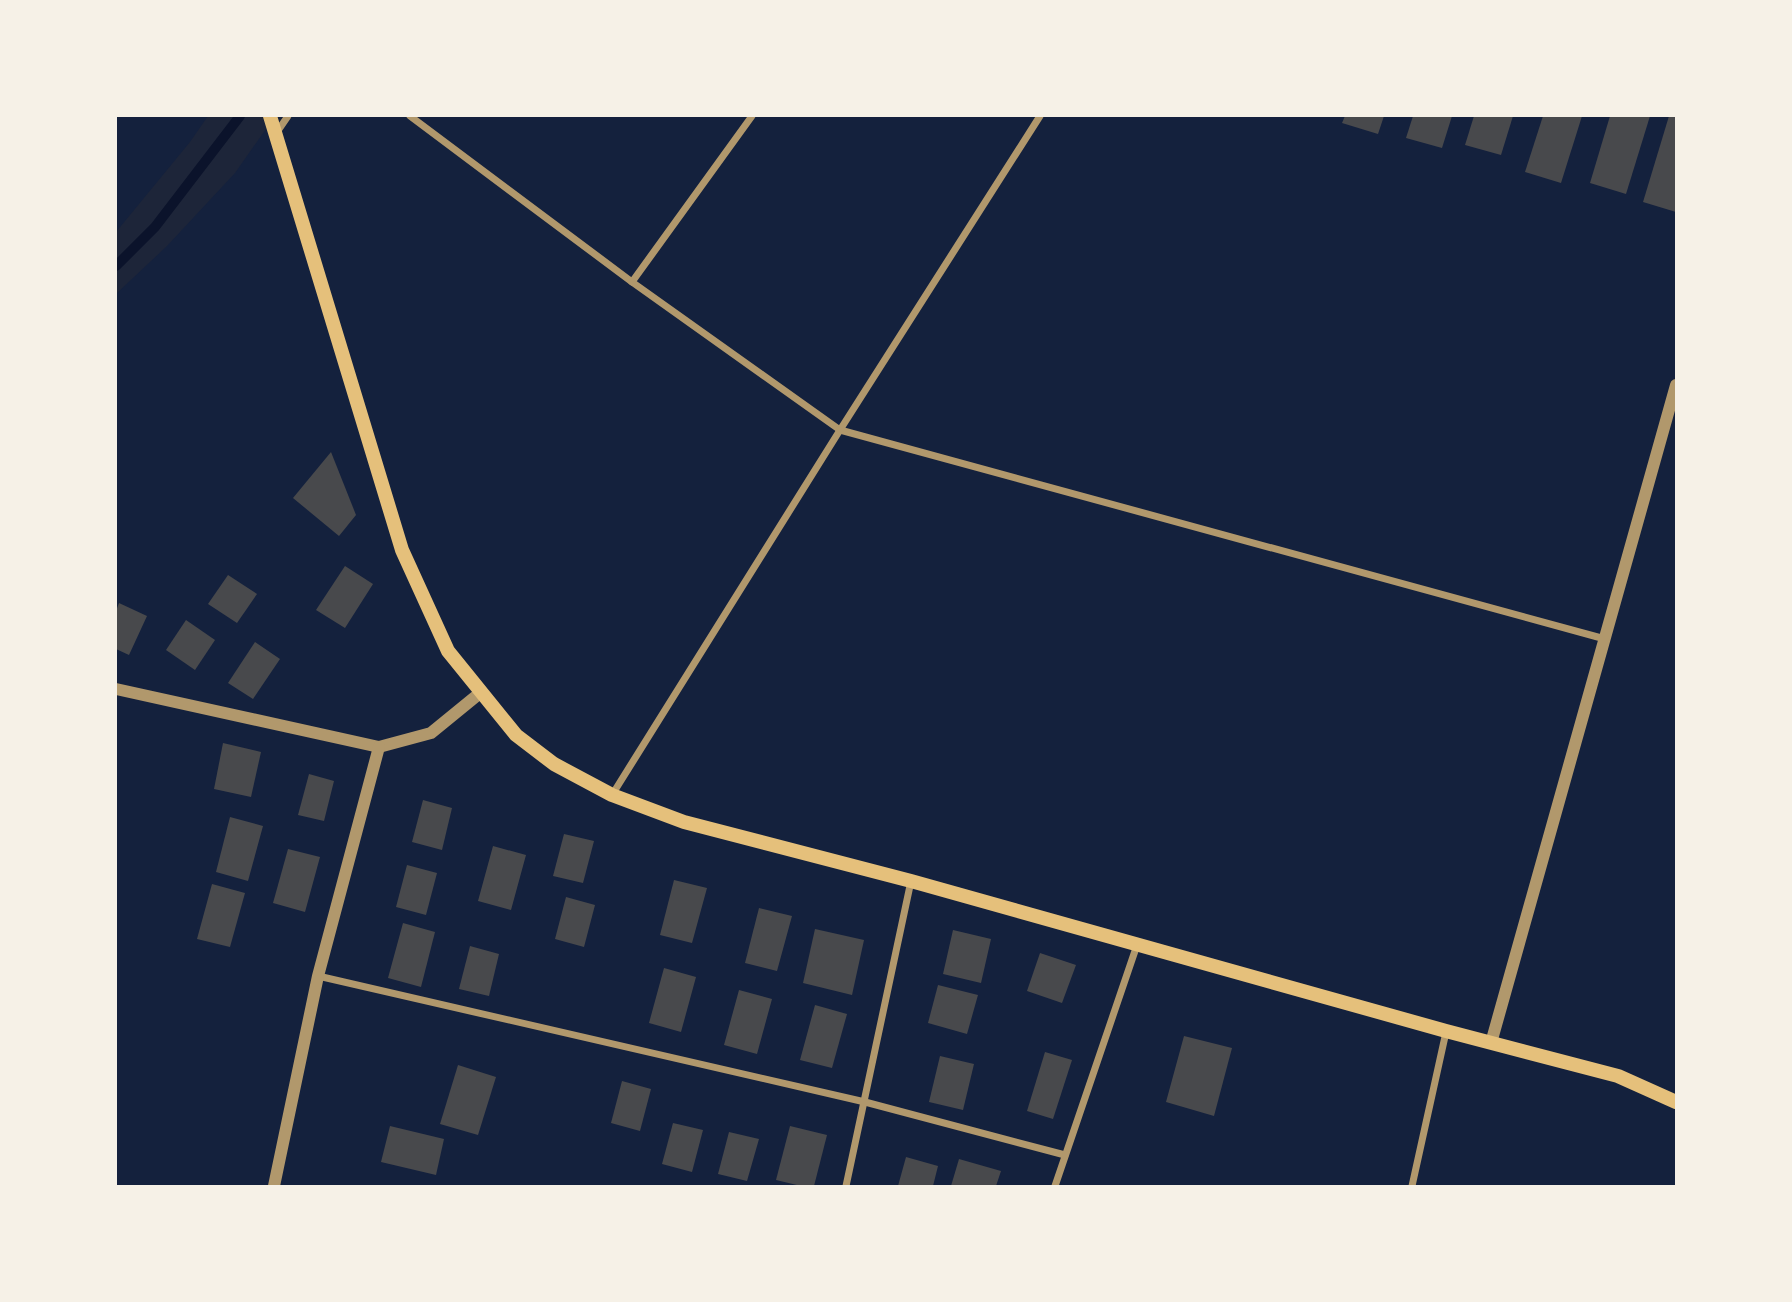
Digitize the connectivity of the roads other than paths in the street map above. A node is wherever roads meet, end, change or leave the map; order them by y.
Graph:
1 (288, 116) edge
2 (410, 116) edge
3 (752, 116) edge
4 (1040, 116) edge
5 (272, 124) edge
6 (632, 282) junction
7 (1676, 385) edge
8 (840, 430) junction
9 (1606, 639) junction
10 (116, 690) edge
11 (480, 693) junction
12 (379, 747) junction
13 (612, 795) junction
14 (911, 881) junction
15 (1137, 944) junction
16 (318, 976) junction
17 (1446, 1031) junction
18 (1491, 1043) junction
19 (865, 1102) junction
20 (1676, 1102) edge
21 (1065, 1155) junction
22 (274, 1186) edge
23 (846, 1186) edge
24 (1055, 1186) edge
25 (1412, 1186) edge

1 - 5 street
2 - 6 street
3 - 6 street
4 - 8 street
5 - 11 main road
6 - 8 street
7 - 9 street
8 - 9 street
8 - 13 street
9 - 18 street
10 - 12 street
11 - 12 street
11 - 13 main road
12 - 16 street
13 - 14 main road
14 - 15 main road
14 - 19 street
15 - 17 main road
15 - 21 street
16 - 19 street
16 - 22 street
17 - 18 main road
17 - 25 street
18 - 20 main road
19 - 21 street
19 - 23 street
21 - 24 street

